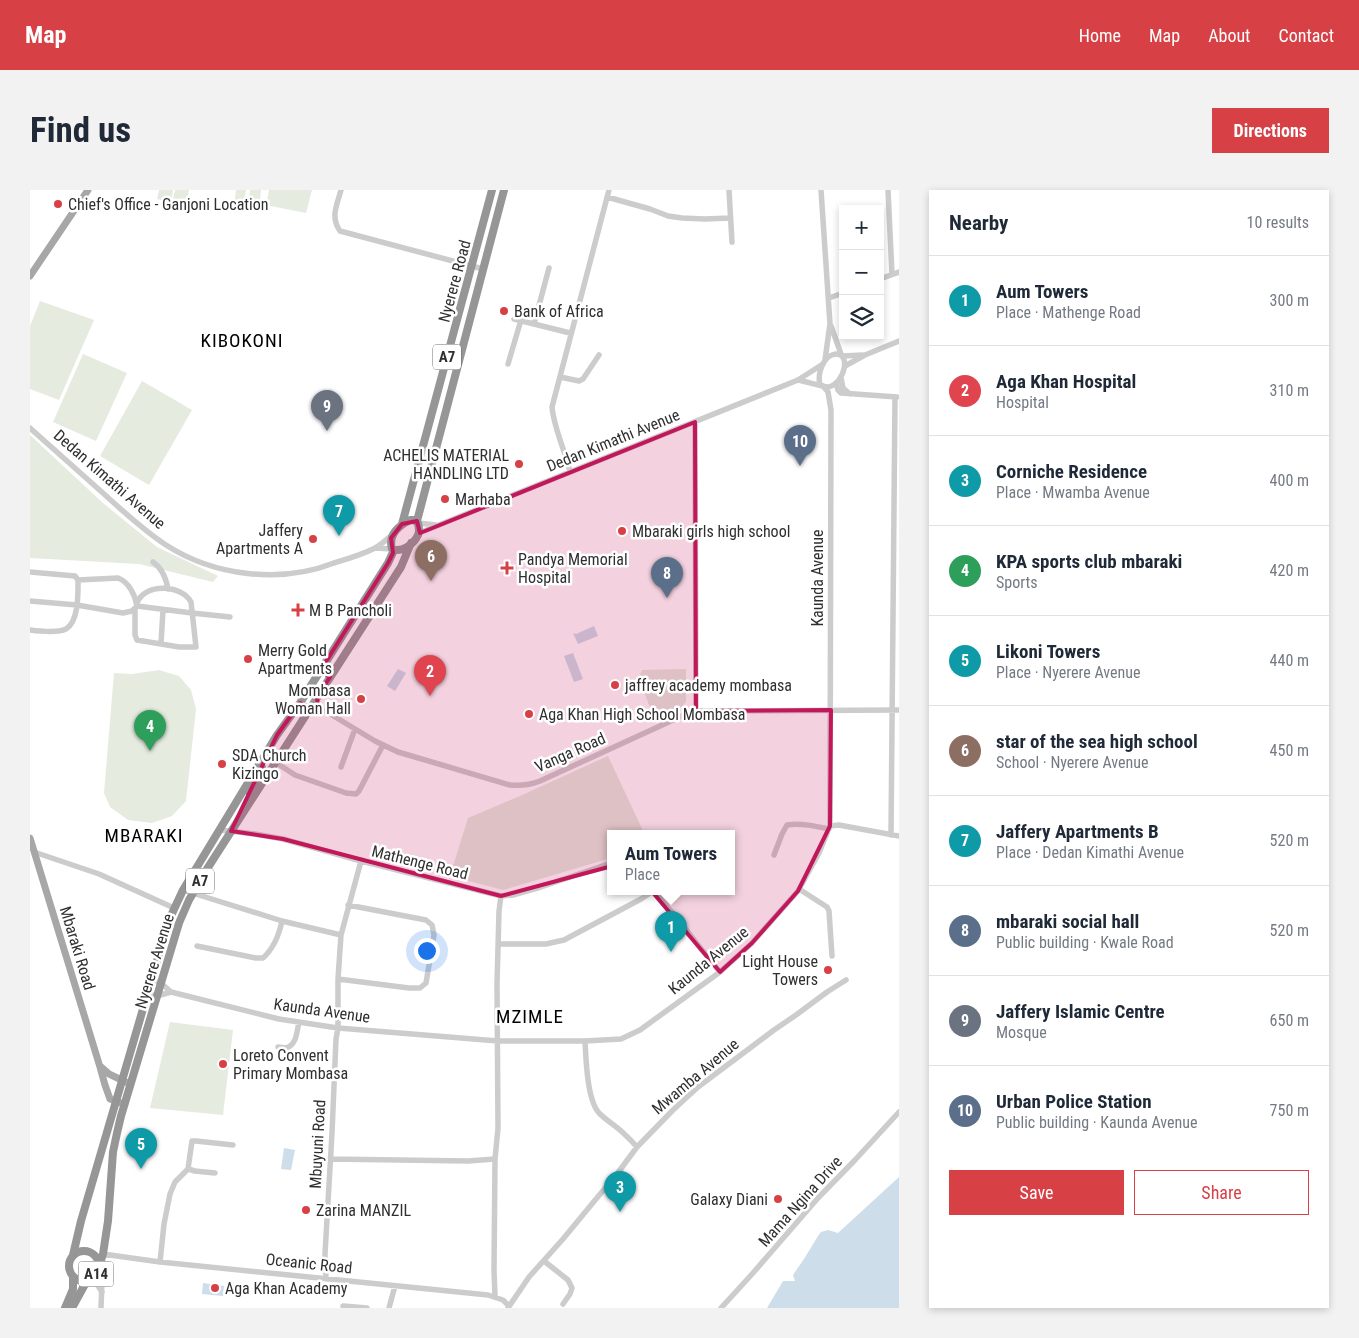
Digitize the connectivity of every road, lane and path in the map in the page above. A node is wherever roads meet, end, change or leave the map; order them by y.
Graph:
1 (88, 190) edge
2 (341, 190) edge
3 (492, 190) edge
4 (504, 190) edge
5 (609, 190) edge
6 (729, 190) edge
7 (821, 190) edge
8 (888, 190) edge
9 (607, 197) junction
10 (730, 218) junction
11 (732, 242) dead end
12 (472, 266) junction
13 (549, 268) dead end
14 (483, 269) junction
15 (899, 272) edge
16 (892, 274) junction
17 (30, 275) edge
18 (884, 277) edge
19 (840, 295) edge
20 (829, 298) junction
21 (514, 319) dead end
22 (521, 320) junction
23 (534, 324) junction
24 (830, 324) junction
25 (570, 333) junction
26 (899, 341) edge
27 (600, 355) dead end
28 (842, 355) junction
29 (865, 355) junction
30 (824, 362) junction
31 (508, 364) dead end
32 (845, 366) junction
33 (560, 377) junction
34 (798, 380) junction
35 (838, 382) junction
36 (822, 385) junction
37 (897, 397) edge
38 (436, 400) junction
39 (448, 404) junction
40 (831, 410) junction
41 (432, 414) junction
42 (444, 418) junction
43 (695, 422) junction
44 (30, 428) edge
45 (570, 472) junction
46 (897, 508) edge
47 (418, 522) junction
48 (402, 524) junction
49 (438, 525) junction
50 (419, 533) junction
51 (392, 535) junction
52 (411, 543) junction
53 (375, 548) junction
54 (393, 550) junction
55 (153, 562) dead end
56 (30, 572) edge
57 (78, 580) junction
58 (168, 589) junction
59 (30, 601) edge
60 (77, 605) junction
61 (136, 606) junction
62 (163, 610) junction
63 (358, 612) junction
64 (192, 613) junction
65 (230, 617) dead end
66 (368, 617) junction
67 (30, 630) edge
68 (161, 644) junction
69 (320, 671) junction
70 (330, 677) junction
71 (308, 691) junction
72 (317, 697) junction
73 (300, 703) junction
74 (310, 707) junction
75 (322, 709) junction
76 (831, 710) junction
77 (896, 710) edge
78 (696, 711) junction
79 (355, 728) junction
80 (277, 735) junction
81 (383, 745) junction
82 (275, 762) junction
83 (341, 768) dead end
84 (239, 819) junction
85 (830, 827) junction
86 (220, 830) junction
87 (231, 831) junction
88 (891, 835) junction
89 (899, 836) edge
90 (30, 838) edge
91 (34, 852) junction
92 (774, 855) dead end
93 (361, 861) junction
94 (607, 864) edge
95 (799, 889) junction
96 (183, 890) junction
97 (192, 894) junction
98 (647, 895) edge
99 (657, 895) edge
100 (501, 896) junction
101 (348, 905) junction
102 (174, 908) junction
103 (169, 920) junction
104 (282, 921) junction
105 (180, 923) junction
106 (340, 935) junction
107 (498, 944) junction
108 (197, 946) dead end
109 (832, 956) dead end
110 (720, 972) junction
111 (338, 979) junction
112 (152, 980) junction
113 (846, 980) dead end
114 (161, 983) junction
115 (172, 992) junction
116 (148, 993) junction
117 (157, 996) junction
118 (298, 1022) junction
119 (338, 1028) junction
120 (498, 1041) junction
121 (585, 1041) junction
122 (278, 1047) dead end
123 (100, 1067) junction
124 (127, 1082) junction
125 (120, 1103) junction
126 (899, 1112) edge
127 (233, 1145) dead end
128 (637, 1147) junction
129 (495, 1159) junction
130 (330, 1160) junction
131 (188, 1169) junction
132 (215, 1173) dead end
133 (103, 1254) junction
134 (73, 1255) junction
135 (544, 1261) junction
136 (160, 1262) junction
137 (99, 1265) junction
138 (73, 1277) junction
139 (91, 1279) junction
140 (326, 1279) junction
141 (395, 1286) junction
142 (102, 1292) junction
143 (495, 1296) junction
144 (564, 1304) dead end
145 (343, 1306) dead end
146 (509, 1307) edge
147 (65, 1308) edge
148 (72, 1308) edge
149 (102, 1308) edge
150 (367, 1308) edge
151 (389, 1308) edge
152 (721, 1308) edge

1 - 17 main road
2 - 12 street
3 - 12 highway, Nyerere Road / A7
4 - 14 highway, Nyerere Road / A7
5 - 9 street
6 - 10 street
7 - 20 street
8 - 16 street
9 - 10 street
9 - 25 street
10 - 11 street
12 - 14 street
12 - 38 highway, Nyerere Road / A7
13 - 23 street
14 - 39 highway, Nyerere Road / A7
15 - 16 street
16 - 18 street
19 - 20 street
20 - 24 street
21 - 22 street
22 - 23 street
22 - 31 street
23 - 25 street
24 - 28 street
24 - 30 street
25 - 33 street
26 - 29 street
27 - 33 street
28 - 29 street
28 - 30 street
28 - 32 street
29 - 32 street
30 - 34 street, Dedan Kimathi Avenue
30 - 36 street
32 - 35 street
33 - 45 street
34 - 36 street
34 - 43 street, Dedan Kimathi Avenue
35 - 36 street
35 - 37 street
35 - 40 street
36 - 40 street
37 - 46 street
38 - 39 highway
38 - 41 highway, Nyerere Road / A7
39 - 42 highway, Nyerere Road / A7
40 - 76 street, Kaunda Avenue
41 - 42 highway
41 - 48 highway, Nyerere Road / A7
42 - 47 highway, Nyerere Road / A7
43 - 45 street, Dedan Kimathi Avenue
43 - 78 street
44 - 53 street, Dedan Kimathi Avenue
45 - 49 street, Dedan Kimathi Avenue
46 - 77 street
47 - 48 highway
47 - 49 street, Dedan Kimathi Avenue
47 - 50 highway
48 - 51 highway
49 - 50 street, Dedan Kimathi Avenue
50 - 52 highway
51 - 53 street
51 - 54 highway
52 - 54 highway
52 - 66 highway, Nyerere Avenue / A7
53 - 54 street
54 - 63 highway, Nyerere Avenue / A7
55 - 58 street
56 - 57 street
57 - 60 street
57 - 61 street
58 - 61 street
58 - 64 street
59 - 60 street
60 - 61 street
60 - 67 street
61 - 62 street
61 - 68 street
62 - 64 street
62 - 68 street
63 - 66 highway
63 - 69 highway, Nyerere Avenue / A7
64 - 65 street
64 - 68 street
66 - 70 highway, Nyerere Avenue / A7
69 - 70 highway
69 - 71 highway, Nyerere Avenue / A7
70 - 72 highway, Nyerere Avenue / A7
71 - 72 street
71 - 73 highway, Nyerere Avenue / A7
72 - 74 highway, Nyerere Avenue / A7
72 - 75 street
73 - 74 street, Vanga Road
73 - 80 highway, Nyerere Avenue / A7
74 - 75 street, Vanga Road
74 - 82 highway, Nyerere Avenue / A7
75 - 79 street, Vanga Road
76 - 77 street, Vanga Road
76 - 78 street, Vanga Road
76 - 85 street, Kaunda Avenue
77 - 88 street
78 - 81 street, Vanga Road
79 - 81 street, Vanga Road
79 - 83 street
80 - 84 highway
80 - 86 highway, Nyerere Avenue / A7
81 - 82 street
82 - 84 highway, Nyerere Avenue / A7
84 - 87 highway, Nyerere Avenue / A7
85 - 88 street
85 - 92 street
85 - 95 street, Kaunda Avenue
86 - 87 street, Mathenge Road
86 - 96 highway, Nyerere Avenue / A7
87 - 93 street, Mathenge Road
87 - 97 highway, Nyerere Avenue / A7
88 - 89 street
90 - 91 main road, Mbaraki Road
91 - 102 street
91 - 123 main road, Mbaraki Road
93 - 100 street, Mathenge Road
93 - 101 street, Mbuyuni Road
94 - 100 street, Mathenge Road
95 - 109 street
95 - 110 street, Kaunda Avenue
96 - 97 street
96 - 102 highway, Nyerere Avenue / A7
97 - 104 street
97 - 105 highway, Nyerere Avenue / A7
98 - 107 street
99 - 110 street
100 - 107 street
101 - 106 street, Mbuyuni Road
101 - 111 street
102 - 103 highway, Nyerere Avenue / A7
103 - 105 highway
103 - 112 highway, Nyerere Avenue / A7
104 - 106 street
104 - 108 street
105 - 114 highway, Nyerere Avenue / A7
106 - 111 street, Mbuyuni Road
107 - 120 street
110 - 121 street, Kaunda Avenue
111 - 119 street, Mbuyuni Road
112 - 114 street
112 - 116 highway, Nyerere Avenue / A7
113 - 128 street, Mwamba Avenue
114 - 115 street, Kaunda Avenue
114 - 117 highway, Nyerere Avenue / A7
115 - 117 street, Kaunda Avenue
115 - 118 street, Kaunda Avenue
116 - 117 street
116 - 124 highway, Nyerere Avenue / A7
117 - 124 highway, Nyerere Avenue / A7
118 - 119 street, Kaunda Avenue
118 - 122 street
119 - 120 street, Kaunda Avenue
119 - 130 street, Mbuyuni Road
120 - 121 street, Kaunda Avenue
120 - 129 street
121 - 128 street
123 - 124 main road
123 - 125 main road, Mbaraki Road
124 - 125 highway, Nyerere Avenue / A7
125 - 133 highway, Nyerere Avenue / A7
125 - 134 highway, Nyerere Avenue / A7
126 - 152 street, Mama Ngina Drive
127 - 131 street
128 - 135 street, Mwamba Avenue
129 - 130 street
129 - 143 street
130 - 140 street, Mbuyuni Road
131 - 132 street
131 - 136 street
133 - 136 street, Oceanic Road
133 - 137 highway, Nyerere Avenue / A7
133 - 142 street
134 - 137 highway, A14
134 - 138 highway, A14
135 - 144 street
135 - 146 street, Mwamba Avenue
136 - 140 street, Oceanic Road
137 - 139 highway, A14
138 - 139 highway, A14
138 - 147 highway
139 - 142 street
139 - 148 highway
140 - 141 street, Oceanic Road
141 - 143 street, Oceanic Road
141 - 151 street
142 - 149 street
143 - 146 street, Oceanic Road
145 - 150 street

